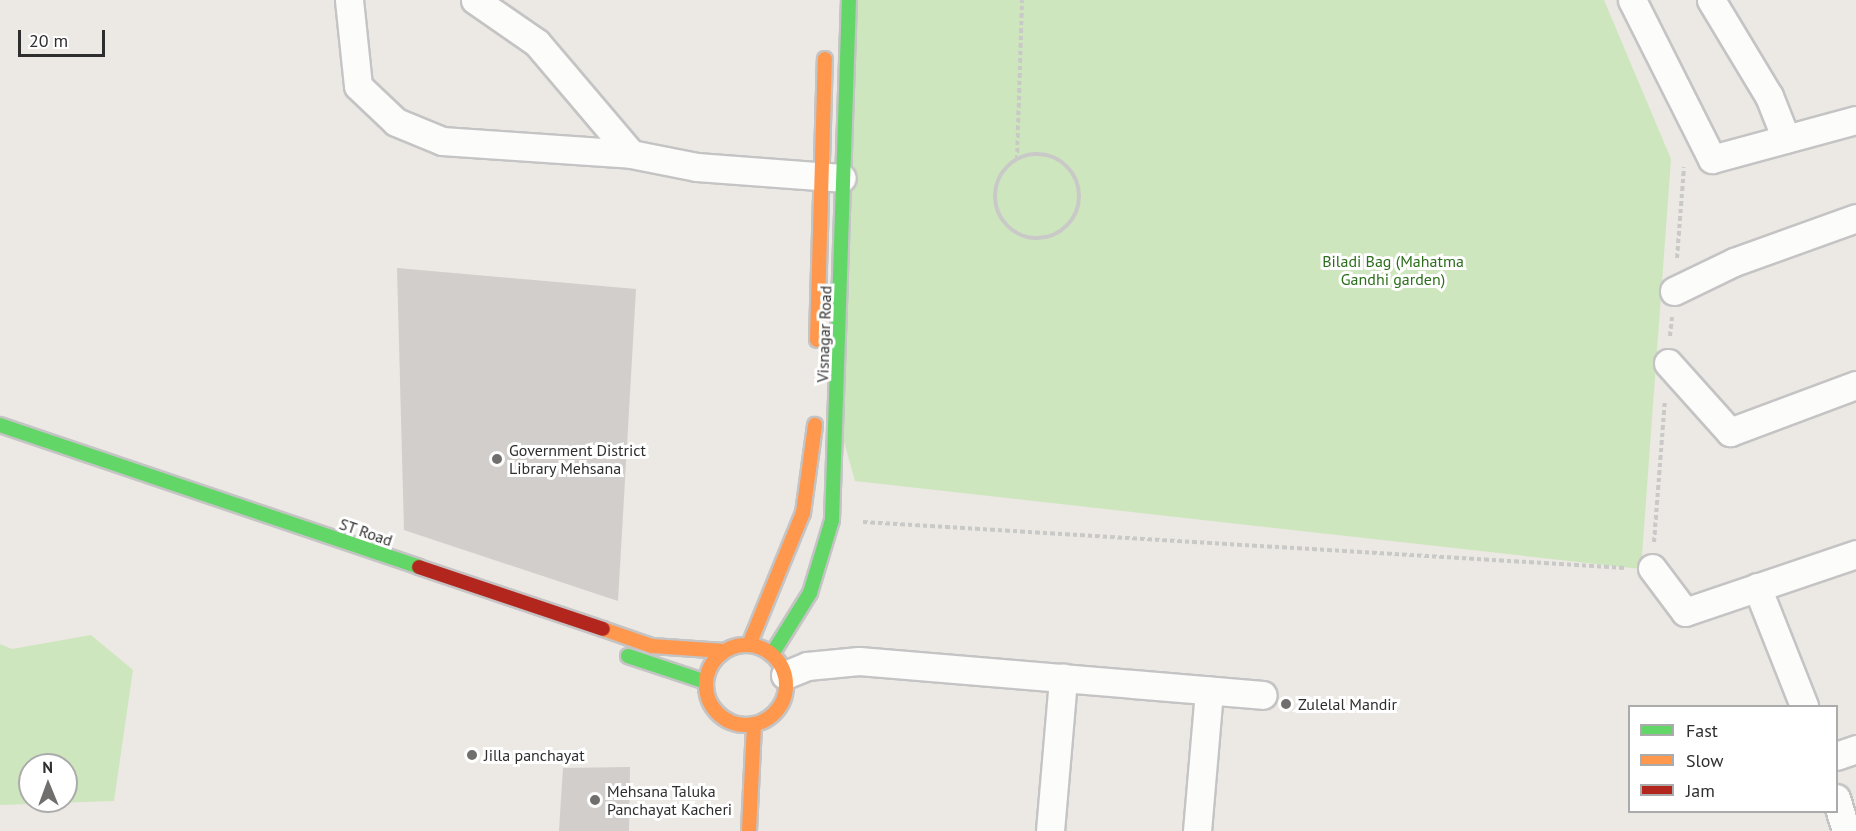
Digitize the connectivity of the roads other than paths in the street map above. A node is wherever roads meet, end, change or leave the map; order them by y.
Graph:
1 (348, 0) edge
2 (475, 0) edge
3 (849, 0) edge
4 (1632, 0) edge
5 (1711, 0) edge
6 (826, 47) dead end
7 (1856, 120) edge
8 (1786, 140) junction
9 (631, 154) junction
10 (834, 177) junction
11 (1856, 218) edge
12 (1674, 291) road end
13 (817, 352) dead end
14 (1668, 363) road end
15 (1856, 385) edge
16 (815, 411) dead end
17 (0, 425) edge
18 (1856, 554) edge
19 (1652, 568) road end
20 (1757, 587) junction
21 (749, 645) junction
22 (724, 651) junction
23 (615, 652) dead end
24 (778, 665) junction
25 (1063, 678) junction
26 (706, 682) junction
27 (1209, 691) junction
28 (1263, 695) dead end
29 (1804, 705) edge
30 (754, 724) junction
31 (1856, 749) edge
32 (1838, 755) edge
33 (1838, 805) edge
34 (748, 831) edge
35 (1050, 831) edge
36 (1197, 831) edge
37 (1846, 831) edge

1 - 9 street
2 - 9 street
3 - 10 main road, Visnagar Road
4 - 8 street
5 - 8 street
6 - 10 main road
7 - 8 street
9 - 10 street
10 - 13 main road
10 - 24 main road, Visnagar Road
11 - 12 street
14 - 15 street
16 - 21 main road
17 - 22 main road, ST Road
18 - 20 street
19 - 20 street
20 - 29 street
21 - 22 main road
21 - 24 main road
22 - 26 main road
23 - 26 main road
24 - 25 street
24 - 30 main road
25 - 27 street
25 - 35 street
26 - 30 main road
27 - 28 street
27 - 36 street
30 - 34 main road
31 - 32 street
33 - 37 street

